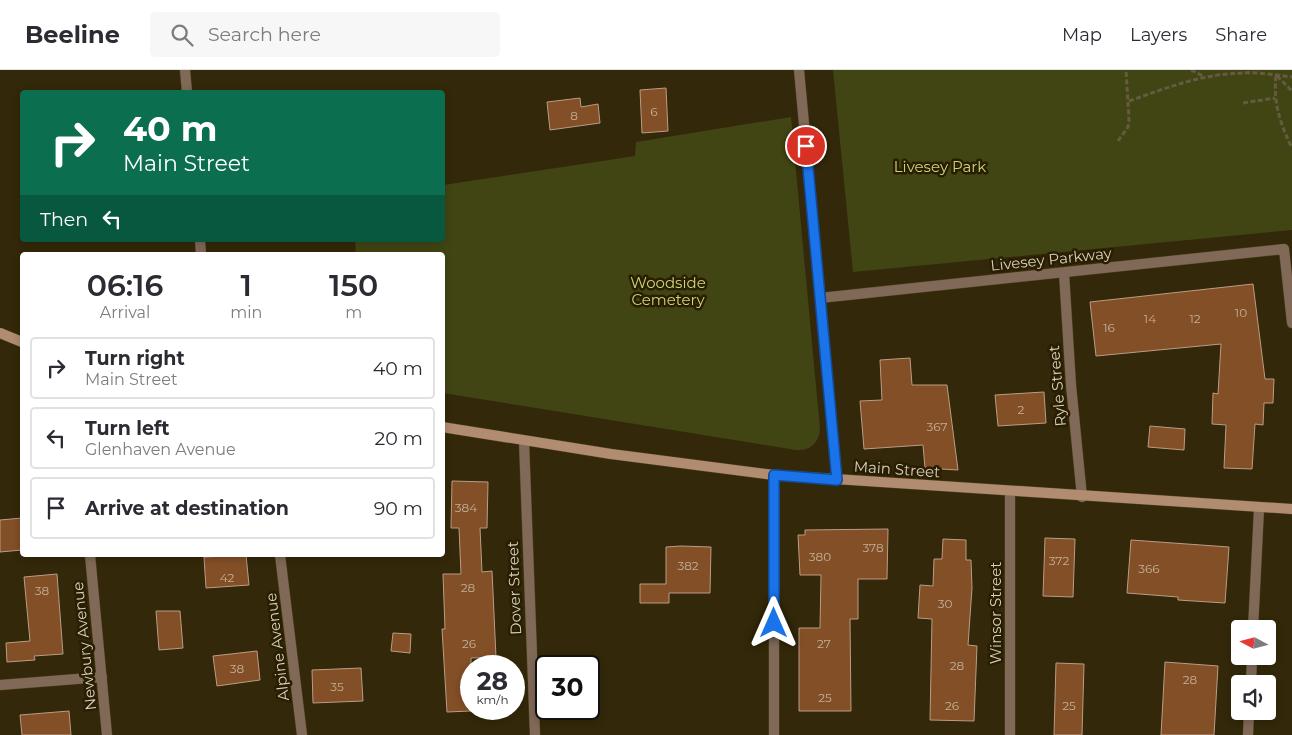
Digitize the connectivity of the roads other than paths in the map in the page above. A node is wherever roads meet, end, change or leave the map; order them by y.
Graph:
1 (185, 70) edge
2 (799, 70) edge
3 (187, 90) edge
4 (1064, 273) junction
5 (820, 298) junction
6 (1292, 323) edge
7 (0, 333) edge
8 (20, 341) edge
9 (445, 428) edge
10 (524, 441) junction
11 (774, 475) junction
12 (837, 480) junction
13 (1010, 491) junction
14 (1082, 497) junction
15 (1259, 509) junction
16 (1292, 510) edge
17 (90, 557) edge
18 (280, 557) edge
19 (1253, 620) edge
20 (102, 677) junction
21 (0, 685) edge
22 (1249, 720) edge
23 (107, 735) edge
24 (302, 735) edge
25 (535, 735) edge
26 (774, 735) edge
27 (1010, 735) edge
28 (1248, 735) edge

1 - 3 street
2 - 5 street
4 - 5 street, Livesey Parkway
4 - 6 street, Livesey Parkway
4 - 14 street, Ryle Street
5 - 12 street
7 - 8 main road
9 - 10 main road, Main Street
10 - 11 main road, Main Street
10 - 25 street, Dover Street
11 - 12 main road, Main Street
11 - 26 street
12 - 13 main road, Main Street
13 - 14 main road, Main Street
13 - 27 street, Winsor Street
14 - 15 main road, Main Street
15 - 16 main road, Main Street
15 - 19 street
17 - 20 street, Newbury Avenue
18 - 24 street, Alpine Avenue
20 - 21 street
20 - 23 street, Newbury Avenue
22 - 28 street

